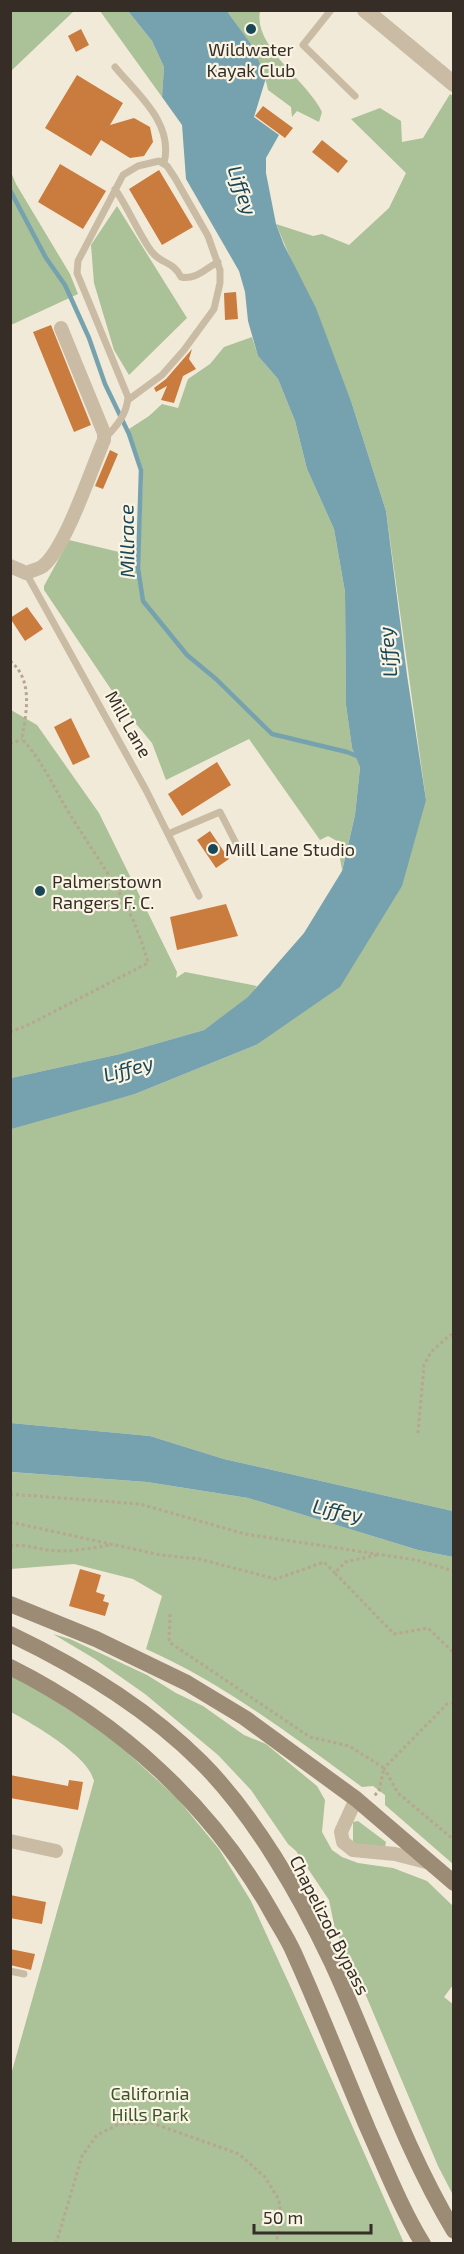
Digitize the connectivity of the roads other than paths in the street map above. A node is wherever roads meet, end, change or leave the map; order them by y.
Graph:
1 (331, 10) edge
2 (365, 10) edge
3 (115, 67) dead end
4 (453, 84) edge
5 (355, 96) dead end
6 (164, 163) junction
7 (115, 189) junction
8 (218, 262) junction
9 (61, 328) dead end
10 (128, 400) junction
11 (104, 440) junction
12 (10, 566) edge
13 (26, 573) junction
14 (168, 834) junction
15 (240, 851) dead end
16 (199, 896) dead end
17 (10, 1604) edge
18 (10, 1634) edge
19 (10, 1667) edge
20 (360, 1803) junction
21 (10, 1841) edge
22 (56, 1851) dead end
23 (430, 1863) junction
24 (453, 1883) edge
25 (10, 1971) edge
26 (24, 1974) dead end
27 (453, 2231) edge
28 (423, 2244) edge

1 - 5 lane
2 - 4 street
3 - 6 lane
6 - 7 lane
6 - 8 lane
7 - 8 lane
7 - 10 lane
8 - 10 lane
9 - 11 street
10 - 11 lane
11 - 13 street
12 - 13 street
13 - 14 lane, Mill Lane
14 - 15 lane
14 - 16 lane, Mill Lane
17 - 20 main road
18 - 27 main road, Chapelizod Bypass
19 - 28 main road
20 - 23 main road
20 - 23 street
21 - 22 street
23 - 24 main road
25 - 26 lane

